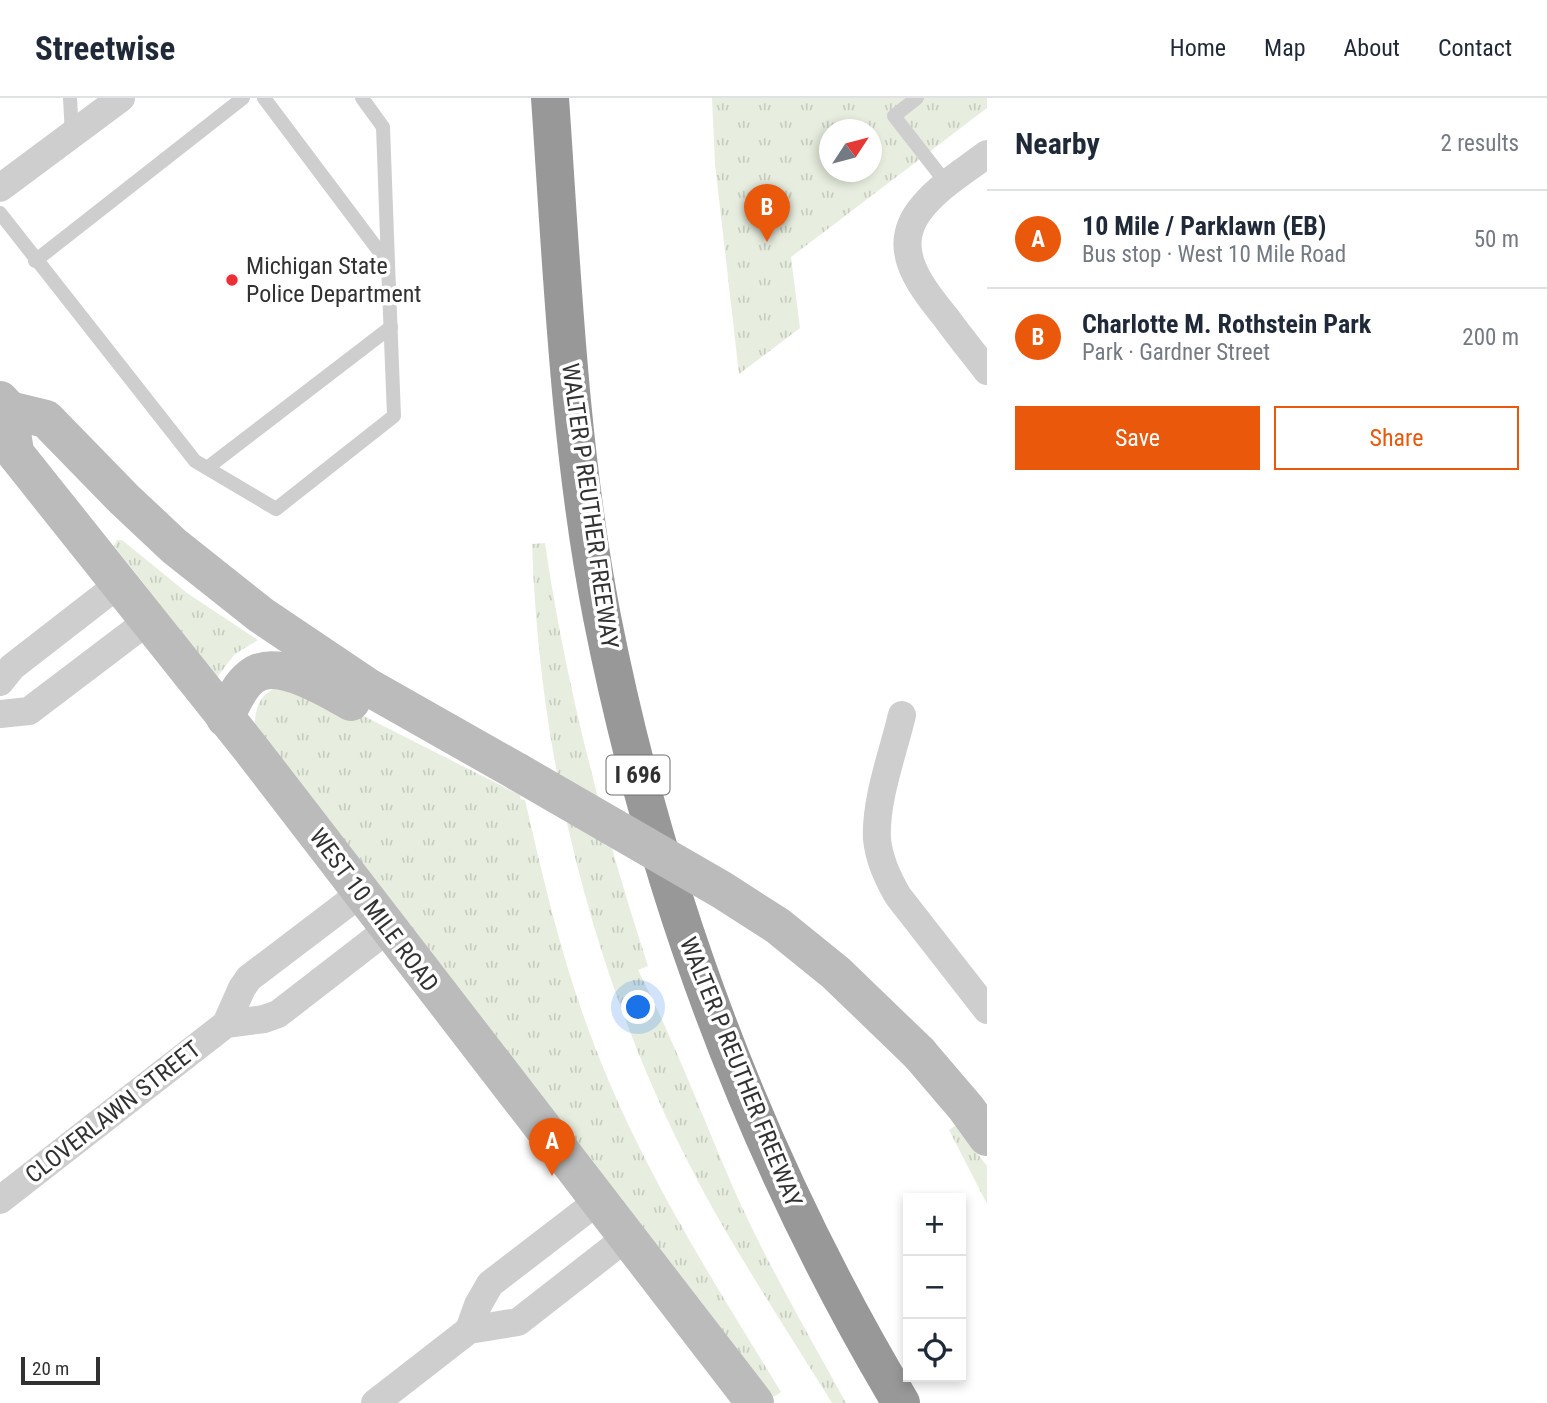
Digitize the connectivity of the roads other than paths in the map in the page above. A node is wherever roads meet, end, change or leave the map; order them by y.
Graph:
1 (70, 98) edge
2 (121, 98) edge
3 (243, 98) edge
4 (264, 98) edge
5 (362, 98) edge
6 (550, 98) edge
7 (917, 98) edge
8 (72, 135) junction
9 (987, 154) edge
10 (947, 184) junction
11 (0, 188) edge
12 (0, 214) edge
13 (35, 261) junction
14 (388, 263) junction
15 (391, 327) junction
16 (987, 371) edge
17 (4, 405) edge
18 (207, 468) junction
19 (119, 584) junction
20 (149, 620) junction
21 (0, 682) edge
22 (0, 714) edge
23 (902, 715) dead end
24 (225, 718) junction
25 (518, 772) junction
26 (361, 893) junction
27 (388, 929) junction
28 (987, 1010) edge
29 (226, 1024) junction
30 (987, 1137) edge
31 (0, 1200) edge
32 (598, 1200) junction
33 (627, 1237) junction
34 (469, 1330) junction
35 (375, 1403) edge
36 (755, 1403) edge
37 (901, 1403) edge

1 - 8 lane
2 - 8 street
3 - 13 lane
4 - 14 lane
5 - 14 lane
6 - 37 highway, WALTER P REUTHER FREEWAY / I 696
7 - 10 lane
8 - 11 street
9 - 10 street
10 - 16 street
12 - 13 lane
13 - 18 lane
14 - 15 lane
15 - 18 lane
15 - 18 lane
17 - 19 main road, WEST 10 MILE ROAD
17 - 25 main road, WEST 10 MILE ROAD
19 - 20 main road, WEST 10 MILE ROAD
19 - 21 street
20 - 22 street
20 - 24 main road, WEST 10 MILE ROAD
23 - 28 street
24 - 25 main road
24 - 26 main road, WEST 10 MILE ROAD
25 - 30 main road, WEST 10 MILE ROAD, bridge
26 - 27 main road, WEST 10 MILE ROAD
26 - 29 street, CLOVERLAWN STREET
27 - 29 street, CLOVERLAWN STREET
27 - 32 main road, WEST 10 MILE ROAD
29 - 31 street, CLOVERLAWN STREET
32 - 33 main road, WEST 10 MILE ROAD
32 - 34 street
33 - 34 street
33 - 36 main road, WEST 10 MILE ROAD
34 - 35 street

